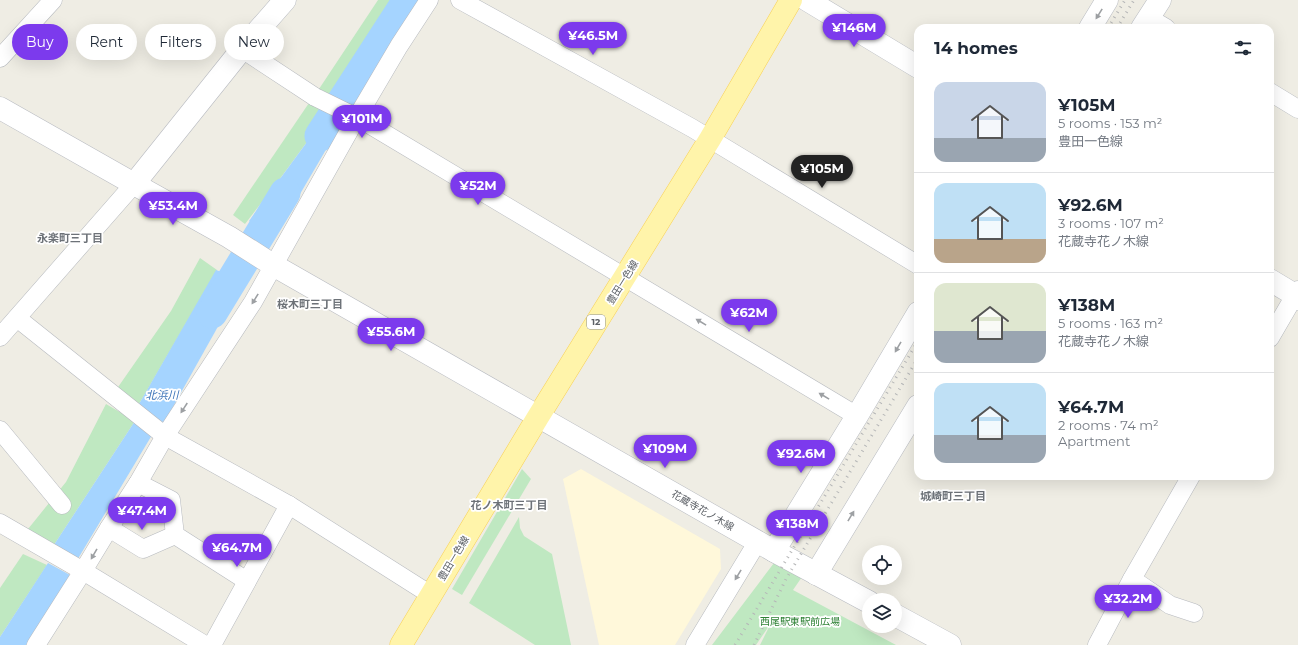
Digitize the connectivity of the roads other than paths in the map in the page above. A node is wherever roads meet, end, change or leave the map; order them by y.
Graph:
1 (52, 0) edge
2 (284, 0) edge
3 (429, 0) edge
4 (460, 0) edge
5 (792, 0) edge
6 (807, 0) edge
7 (1107, 0) edge
8 (263, 24) edge
9 (1092, 24) edge
10 (0, 58) edge
11 (233, 60) edge
12 (259, 60) edge
13 (914, 65) edge
14 (1274, 94) edge
15 (0, 108) edge
16 (1298, 109) edge
17 (710, 139) junction
18 (134, 184) junction
19 (267, 261) junction
20 (914, 263) edge
21 (625, 276) junction
22 (1274, 282) edge
23 (1297, 295) edge
24 (18, 318) junction
25 (914, 320) edge
26 (1274, 332) edge
27 (0, 337) edge
28 (914, 413) edge
29 (857, 416) junction
30 (538, 417) junction
31 (0, 430) edge
32 (165, 436) junction
33 (1189, 480) edge
34 (138, 483) junction
35 (62, 505) dead end
36 (289, 505) junction
37 (0, 523) edge
38 (109, 528) junction
39 (175, 535) junction
40 (766, 546) junction
41 (83, 572) junction
42 (816, 574) junction
43 (1132, 579) junction
44 (247, 581) junction
45 (431, 595) junction
46 (862, 598) edge
47 (1194, 613) dead end
48 (902, 620) edge
49 (36, 645) edge
50 (205, 645) edge
51 (212, 645) edge
52 (401, 645) edge
53 (695, 645) edge
54 (950, 645) edge
55 (1098, 645) edge

1 - 10 street
2 - 8 street
3 - 19 street
4 - 17 street
5 - 17 main road, 豊田一色線 / 12
6 - 13 street
7 -> 9 street
11 - 18 street
12 - 21 street, bridge
14 - 16 street
15 - 18 street, 花蔵寺花ノ木線
17 - 20 street
17 - 21 main road, 豊田一色線 / 12
18 - 19 street, 花蔵寺花ノ木線
18 - 24 street
19 - 30 street, 花蔵寺花ノ木線
19 -> 32 street
29 -> 21 street
21 - 30 main road, 豊田一色線 / 12
22 - 23 street
23 - 26 street
24 - 27 street
24 - 32 street
25 -> 29 street
42 -> 28 street
29 - 40 street
30 - 40 street, 花蔵寺花ノ木線
30 - 45 main road, 豊田一色線 / 12
31 - 35 street
32 - 34 street
32 - 36 street
33 - 43 street
34 - 38 street
34 - 39 street
36 - 44 street
36 - 45 street
37 - 41 street
38 - 39 street
38 -> 41 street
39 - 44 street
40 - 42 street, 花蔵寺花ノ木線
40 -> 53 street
41 - 49 street
41 - 50 street
42 - 46 street, 花蔵寺花ノ木線
43 - 47 street
43 - 55 street
44 - 51 street
45 - 52 main road, 豊田一色線 / 12
48 - 54 street

